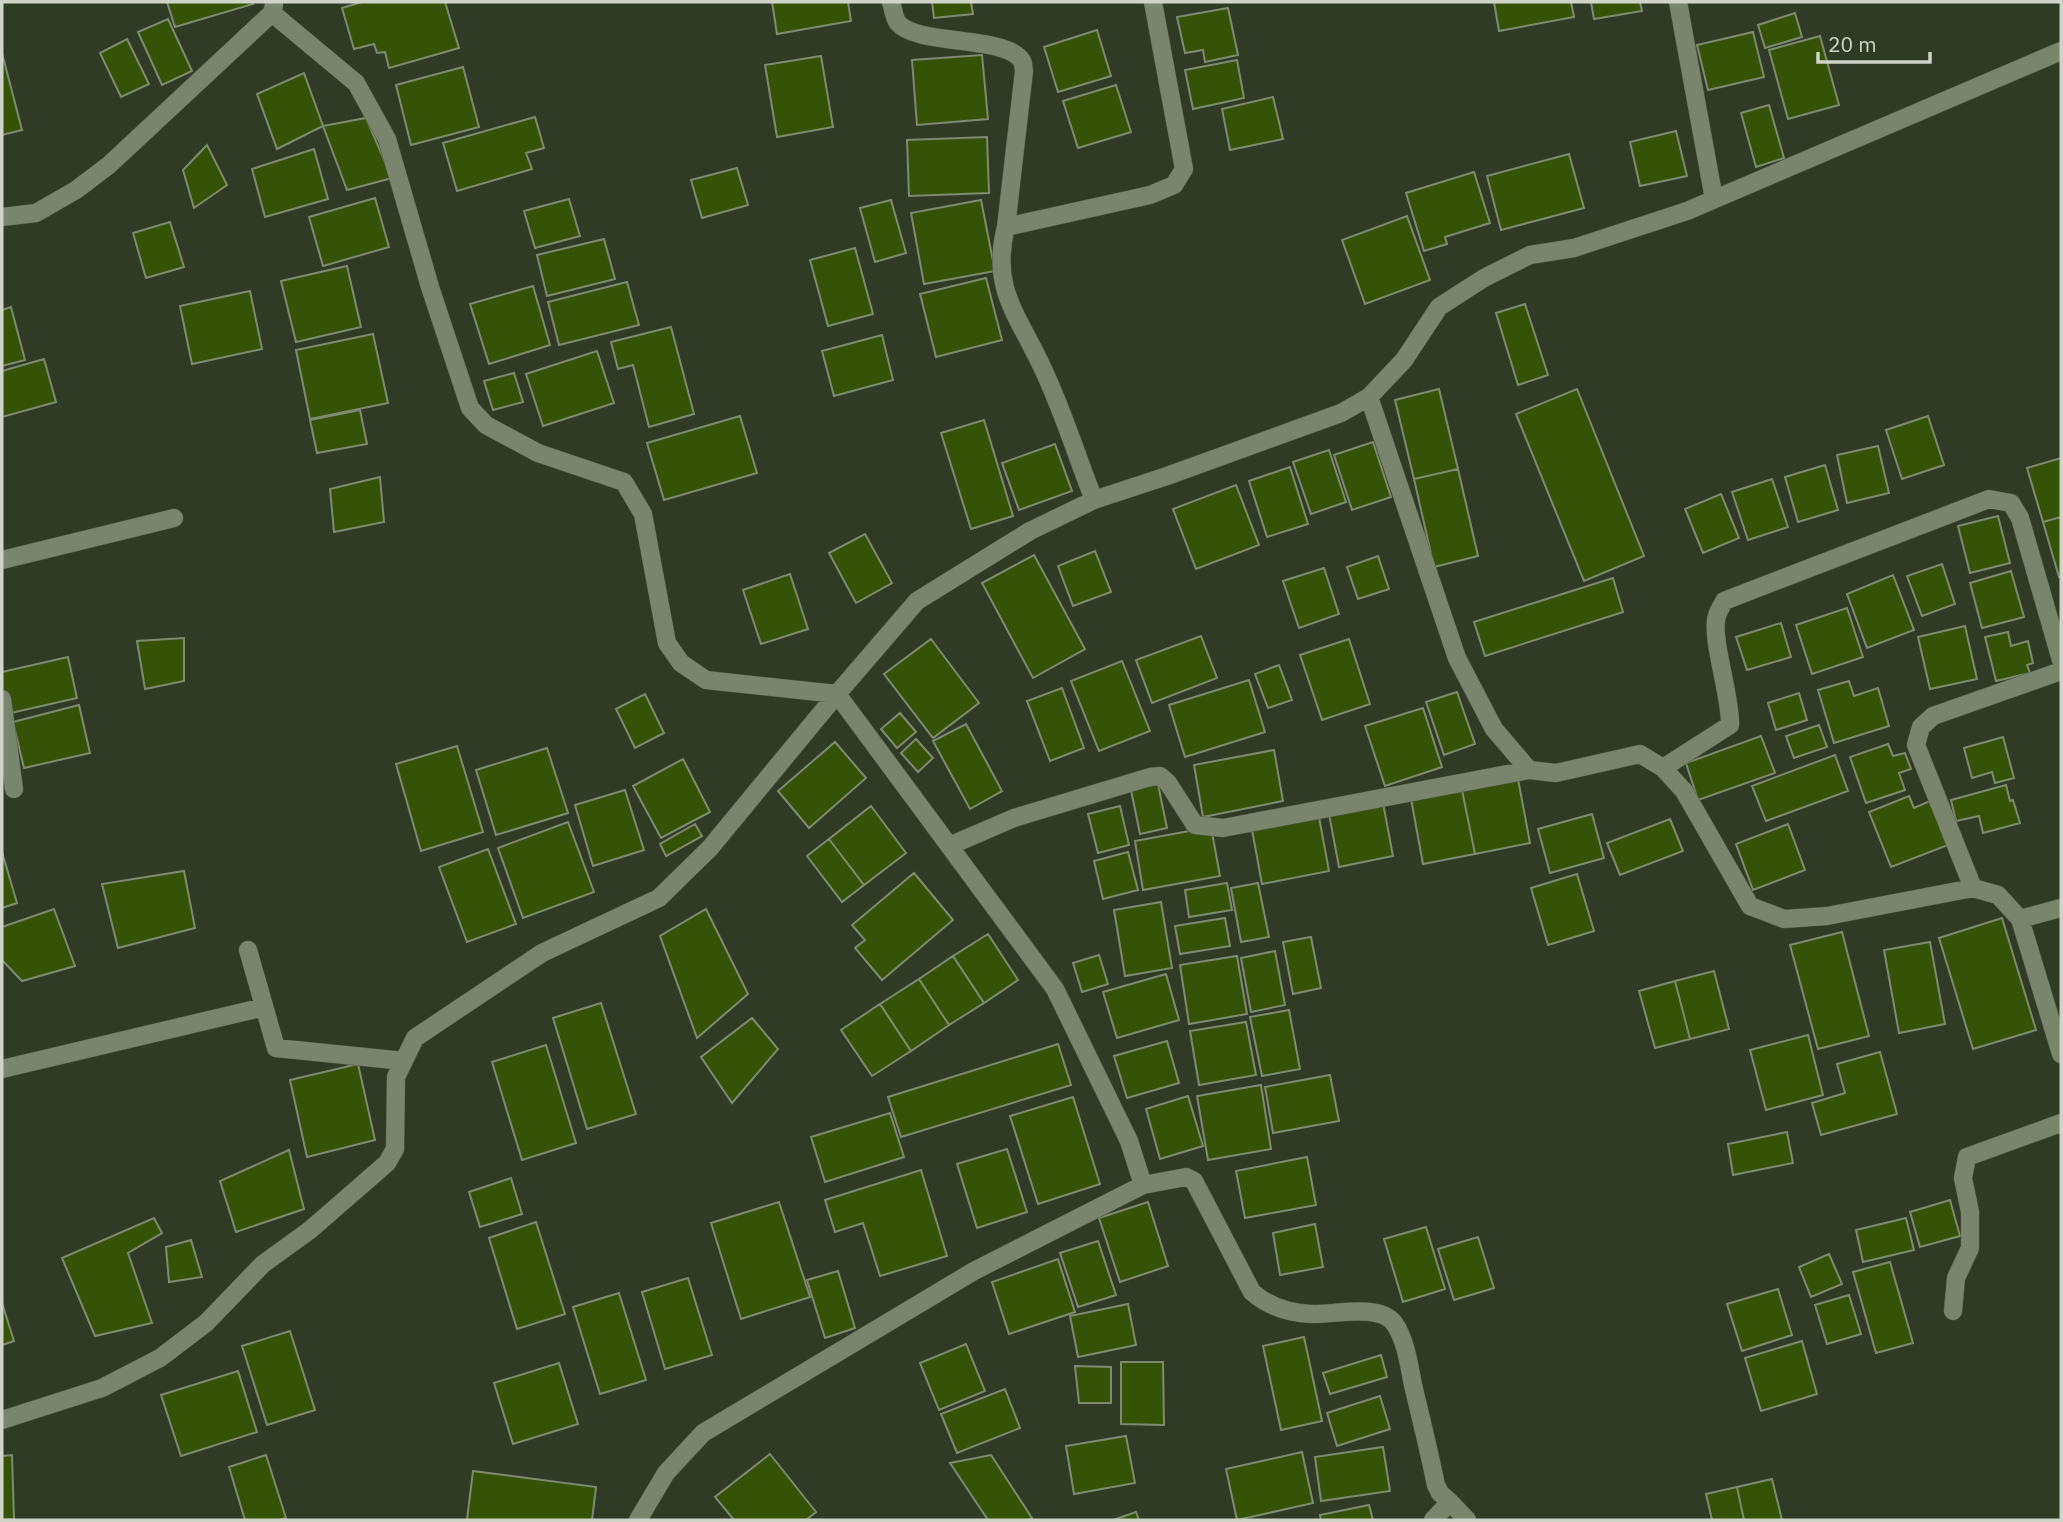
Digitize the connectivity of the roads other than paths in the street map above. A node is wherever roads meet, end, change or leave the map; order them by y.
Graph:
1 (891, 2) edge
2 (1153, 2) edge
3 (1678, 2) edge
4 (273, 8) edge
5 (2061, 51) edge
6 (1714, 199) junction
7 (2, 218) edge
8 (1006, 227) junction
9 (1369, 397) junction
10 (1094, 500) junction
11 (174, 518) dead end
12 (2, 560) edge
13 (2061, 660) edge
14 (2061, 671) edge
15 (837, 694) junction
16 (2, 699) edge
17 (1663, 768) junction
18 (1529, 770) junction
19 (14, 789) dead end
20 (949, 846) junction
21 (1973, 888) junction
22 (2061, 908) edge
23 (2020, 919) junction
24 (248, 950) dead end
25 (264, 1007) junction
26 (2061, 1054) edge
27 (404, 1061) junction
28 (2, 1069) edge
29 (2061, 1123) edge
30 (1143, 1185) junction
31 (1953, 1311) dead end
32 (2, 1420) edge
33 (1450, 1502) junction
34 (638, 1520) edge
35 (1433, 1520) edge
36 (1467, 1520) edge

1 - 8 street
2 - 8 street
3 - 6 street
4 - 7 street
4 - 15 street
5 - 6 street
6 - 9 street
8 - 10 street
9 - 10 street
9 - 18 street
10 - 15 street
11 - 12 street
13 - 17 street
14 - 21 street
15 - 20 street
15 - 27 street
16 - 19 street
17 - 18 street
17 - 21 street
18 - 20 street
20 - 30 street
21 - 23 street
22 - 23 street
23 - 26 street
24 - 25 street
25 - 27 street
25 - 28 street
27 - 32 street
29 - 31 street
30 - 33 street
30 - 34 street
33 - 35 street
33 - 36 street

